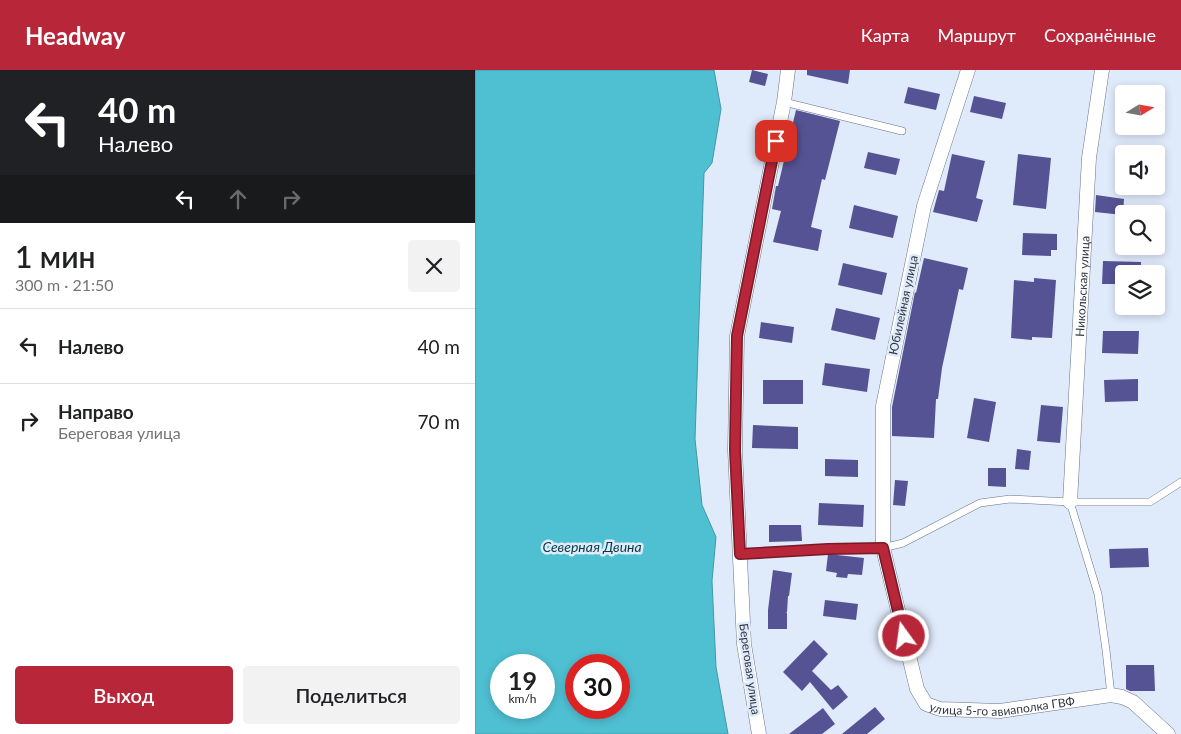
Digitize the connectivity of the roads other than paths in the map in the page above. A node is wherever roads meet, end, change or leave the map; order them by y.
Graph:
1 (789, 70) edge
2 (968, 70) edge
3 (1102, 70) edge
4 (784, 102) junction
5 (902, 132) dead end
6 (1181, 482) edge
7 (1070, 502) junction
8 (883, 548) junction
9 (740, 554) junction
10 (1111, 695) junction
11 (759, 734) edge
12 (1168, 734) edge

1 - 4 street, Береговая улица
2 - 8 street, Юбилейная улица
3 - 7 street, Никольская улица
4 - 5 lane
4 - 9 street, Береговая улица
6 - 7 lane
7 - 8 lane
7 - 10 lane
8 - 9 lane
8 - 10 street, улица 5-го авиаполка ГВФ
9 - 11 street, Береговая улица
10 - 12 street, улица 5-го авиаполка ГВФ

